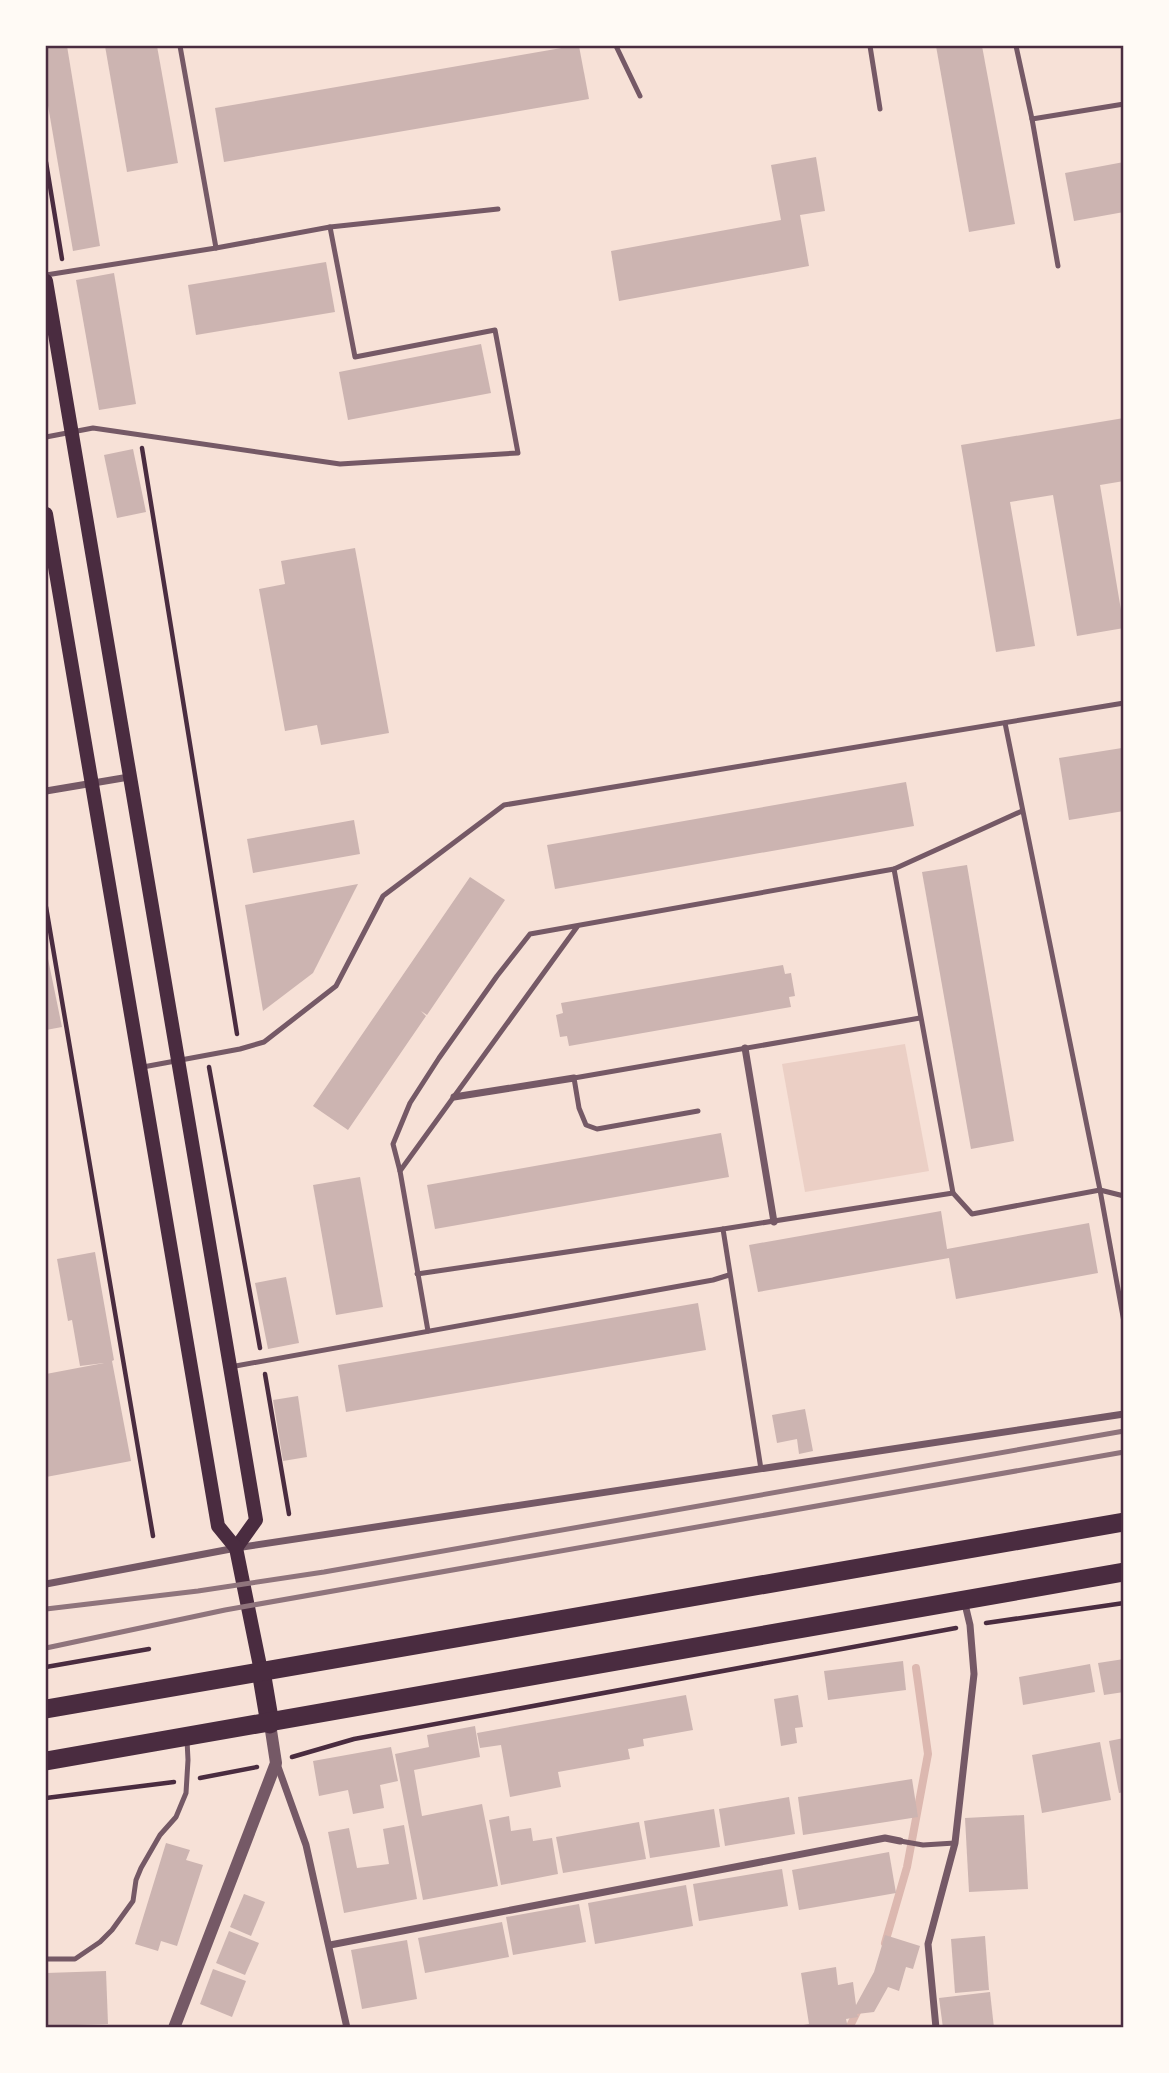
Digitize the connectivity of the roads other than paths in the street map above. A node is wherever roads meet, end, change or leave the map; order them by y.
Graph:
1 (181, 46) edge
2 (616, 46) edge
3 (870, 46) edge
4 (1016, 46) edge
5 (640, 96) dead end
6 (1124, 104) edge
7 (880, 108) dead end
8 (1032, 119) junction
9 (498, 209) dead end
10 (330, 227) junction
11 (216, 248) junction
12 (1058, 266) dead end
13 (46, 275) edge
14 (46, 281) edge
15 (71, 432) junction
16 (46, 437) edge
17 (46, 514) edge
18 (1124, 703) edge
19 (1005, 723) junction
20 (129, 777) junction
21 (92, 784) junction
22 (46, 791) edge
23 (1022, 811) junction
24 (894, 869) junction
25 (577, 926) junction
26 (920, 1018) junction
27 (745, 1048) junction
28 (178, 1060) junction
29 (140, 1068) junction
30 (574, 1077) junction
31 (454, 1097) junction
32 (698, 1111) dead end
33 (400, 1171) junction
34 (1100, 1190) junction
35 (953, 1193) junction
36 (1124, 1196) edge
37 (774, 1222) junction
38 (723, 1229) junction
39 (417, 1274) junction
40 (729, 1275) junction
41 (1124, 1322) edge
42 (428, 1331) junction
43 (230, 1367) junction
44 (1124, 1414) edge
45 (761, 1469) junction
46 (1124, 1521) edge
47 (236, 1548) junction
48 (1124, 1572) edge
49 (46, 1584) edge
50 (964, 1600) junction
51 (261, 1671) junction
52 (46, 1709) edge
53 (270, 1724) junction
54 (187, 1738) junction
55 (46, 1761) edge
56 (276, 1763) junction
57 (900, 1841) joint
58 (955, 1843) junction
59 (330, 1945) junction
60 (46, 1959) edge
61 (174, 2028) edge
62 (347, 2028) edge
63 (936, 2028) edge

1 - 11 lane
2 - 5 lane
3 - 7 lane
4 - 8 lane
6 - 8 lane
8 - 12 lane
9 - 10 lane
10 - 11 lane
10 - 15 lane
11 - 13 lane
14 - 15 main road
15 - 16 lane
15 - 20 main road
17 - 21 main road
18 - 19 lane
19 - 23 lane
19 - 28 lane
20 - 21 street
20 - 28 main road
21 - 22 street
21 - 29 main road
23 - 24 lane
23 - 34 lane
24 - 25 lane
24 - 26 lane
25 - 31 lane
25 - 33 lane
26 - 27 lane
26 - 35 lane
27 - 30 lane
27 - 37 street
28 - 29 lane
28 - 43 main road
29 - 47 main road
30 - 31 street
30 - 32 lane
31 - 33 lane
33 - 39 lane
34 - 35 lane
34 - 36 lane
34 - 41 lane
35 - 37 lane
37 - 38 lane
38 - 39 lane
38 - 40 lane
39 - 42 lane
40 - 42 lane
40 - 45 lane
42 - 43 lane
43 - 47 main road
44 - 45 street
45 - 47 street
46 - 51 highway
47 - 49 street
47 - 51 main road
48 - 50 highway
50 - 53 highway
50 - 58 street
51 - 52 highway
51 - 53 highway
53 - 54 highway
53 - 56 street
54 - 55 highway
54 - 60 lane
56 - 59 street
56 - 61 street
57 - 58 lane
57 - 59 street
58 - 63 street
59 - 62 street

